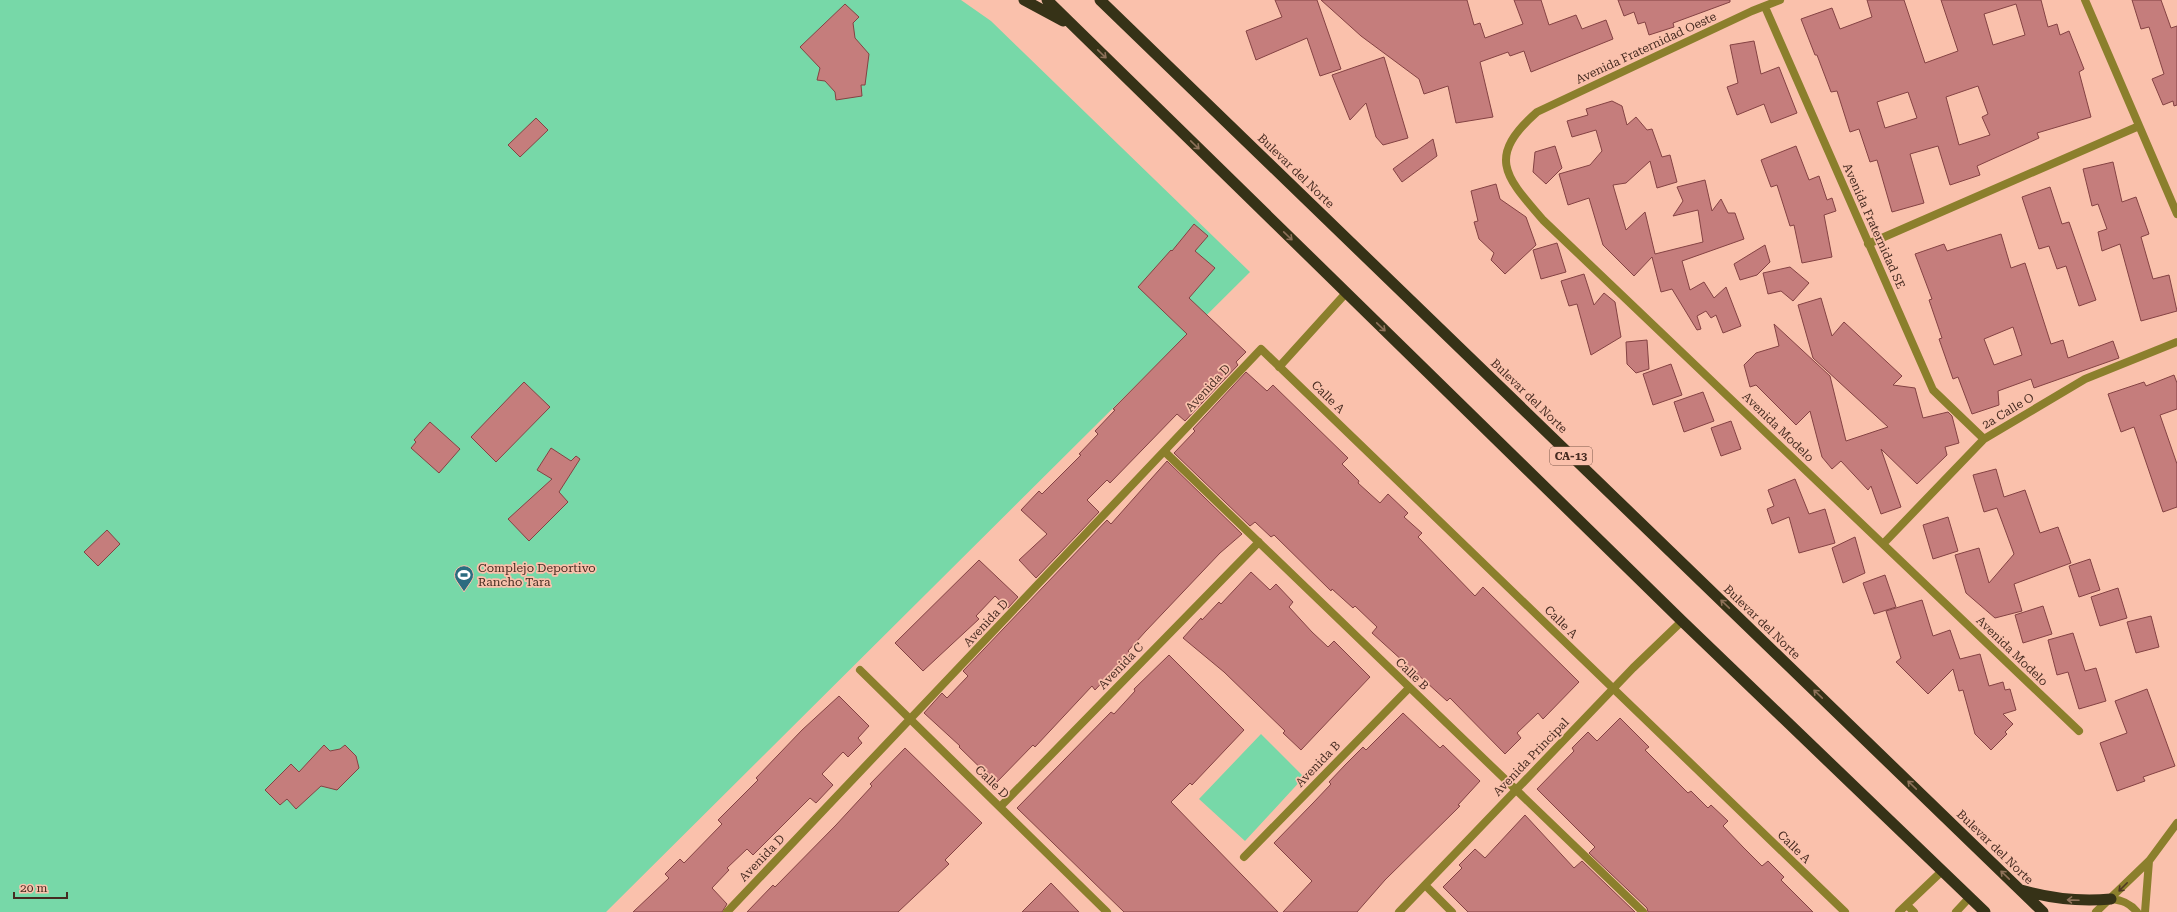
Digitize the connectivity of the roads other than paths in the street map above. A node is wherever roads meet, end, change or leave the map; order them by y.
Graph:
1 (1024, 0) edge
2 (1046, 0) edge
3 (1100, 0) edge
4 (1780, 0) edge
5 (2085, 0) edge
6 (1765, 7) junction
7 (1074, 26) junction
8 (1524, 124) joint
9 (2139, 126) junction
10 (2177, 214) edge
11 (1868, 244) junction
12 (1346, 293) junction
13 (2177, 342) edge
14 (1261, 349) joint
15 (1279, 367) junction
16 (1984, 439) junction
17 (1165, 452) junction
18 (1259, 542) junction
19 (1883, 544) junction
20 (1682, 621) junction
21 (860, 670) dead end
22 (1410, 688) junction
23 (1613, 689) junction
24 (911, 720) junction
25 (2079, 731) dead end
26 (1516, 790) junction
27 (1000, 806) junction
28 (2177, 823) edge
29 (1244, 857) dead end
30 (2149, 861) junction
31 (1941, 872) junction
32 (1425, 885) junction
33 (2020, 890) junction
34 (1969, 898) junction
35 (2112, 898) junction
36 (1907, 905) junction
37 (727, 912) edge
38 (1108, 912) edge
39 (1399, 912) edge
40 (1452, 912) edge
41 (1643, 912) edge
42 (1845, 912) edge
43 (1899, 912) edge
44 (1914, 912) edge
45 (1956, 912) edge
46 (1985, 912) edge
47 (2043, 912) edge
48 (2096, 912) edge
49 (2137, 912) edge
50 (2145, 912) edge

1 - 7 highway
2 - 7 highway
33 -> 3 highway, Bulevar del Norte / CA-13
4 - 6 street, Avenida Fraternidad Oeste
5 - 9 street
6 - 8 street, Avenida Fraternidad Oeste
6 - 11 street, Avenida Fraternidad SE
7 -> 12 highway
8 - 19 street, Avenida Modelo
9 - 10 street
9 - 11 street
11 - 16 street, Avenida Fraternidad SE
12 - 15 street
12 -> 20 highway
13 - 16 street, 2a Calle O
14 - 15 street, Calle A
14 - 17 street, Avenida D
15 - 23 street, Calle A
16 - 19 street, 2a Calle O
17 - 18 street, Calle B
17 - 24 street, Avenida D
18 - 22 street, Calle B
18 - 27 street, Avenida C
19 - 25 street, Avenida Modelo
20 - 23 street, Avenida Principal
20 - 31 highway
21 - 24 street, Calle D
22 - 26 street, Calle B
22 - 29 street, Avenida B
23 - 26 street, Avenida Principal
23 - 42 street, Calle A
24 - 27 street, Calle D
24 - 37 street, Avenida D
26 - 32 street, Avenida Principal
26 - 41 street, Calle B
27 - 38 street, Calle D
28 - 30 street
30 -> 35 street
30 - 50 street
31 - 34 highway
31 - 36 street
32 - 39 street, Avenida Principal
32 - 40 street
35 -> 33 highway
33 - 47 highway, Bulevar del Norte / CA-13
34 - 45 street
34 - 46 highway
35 - 48 street
35 - 49 street
36 - 43 street
36 - 44 street

